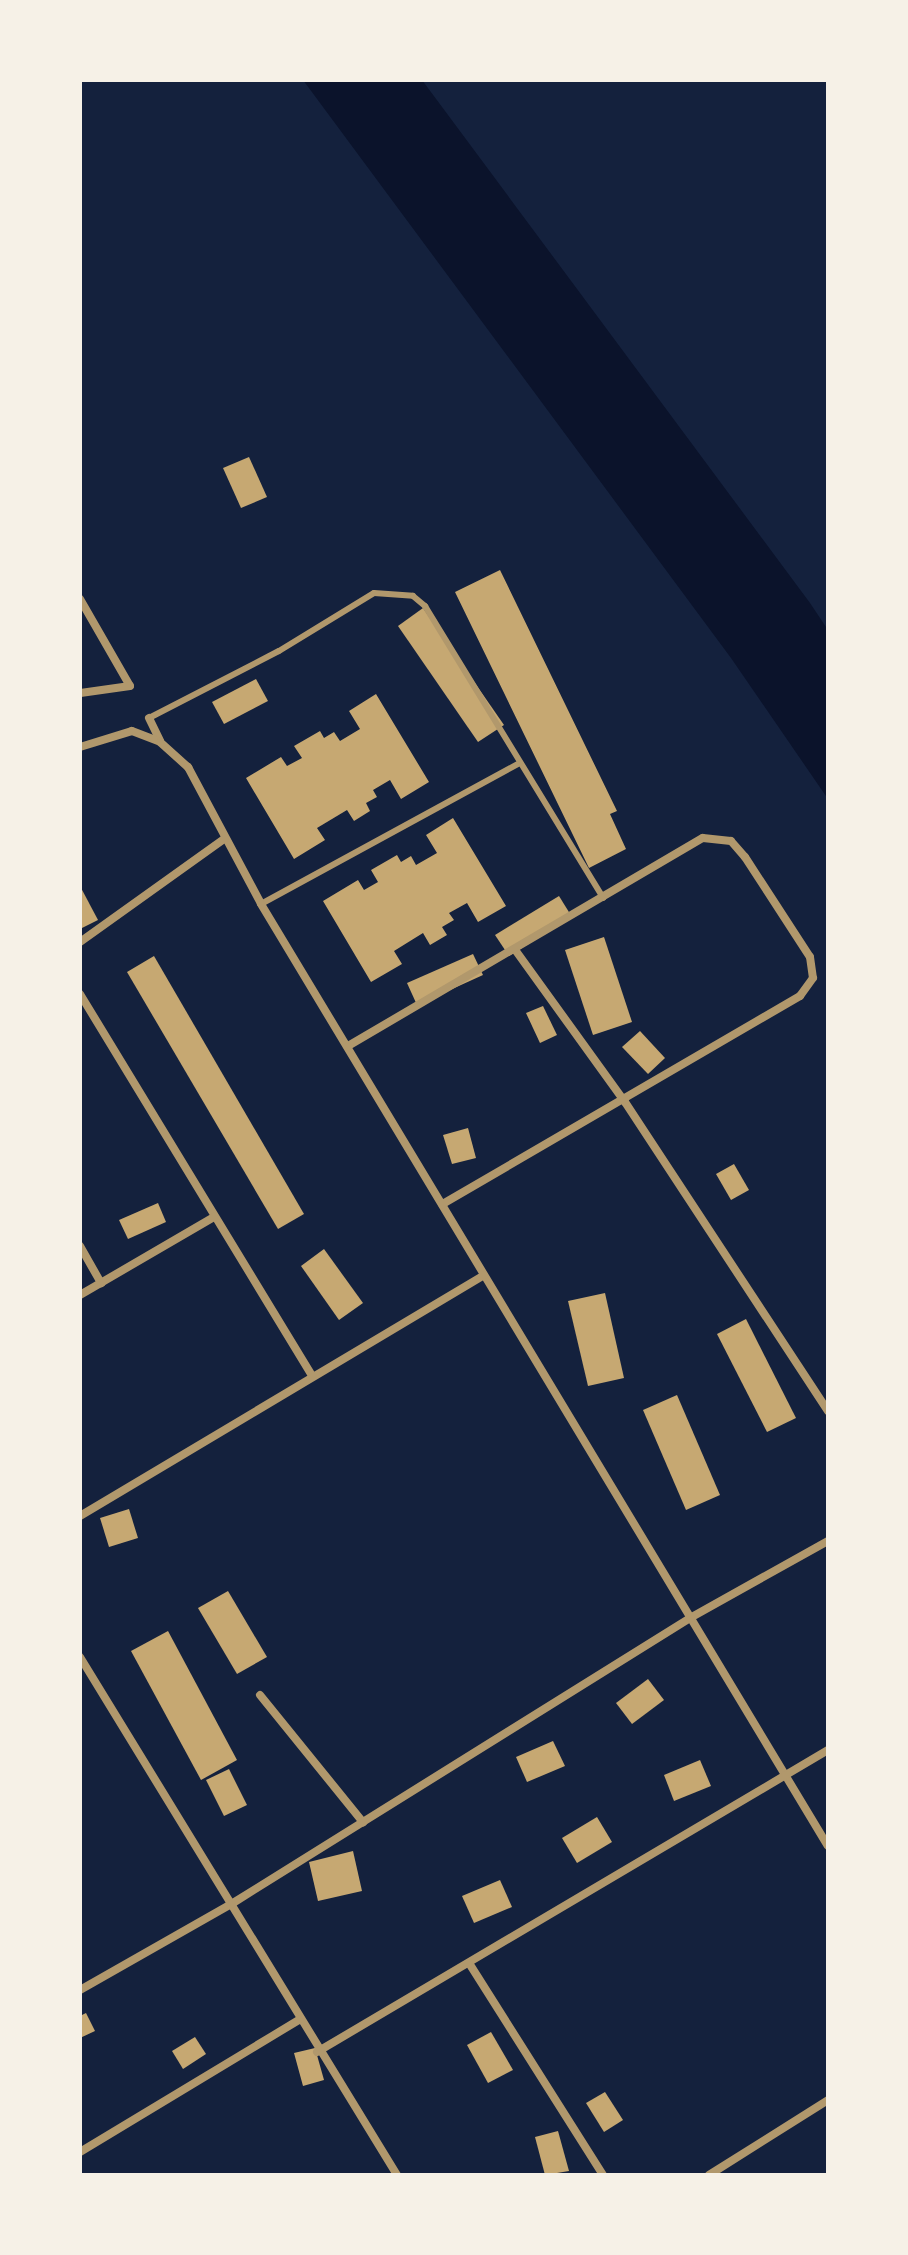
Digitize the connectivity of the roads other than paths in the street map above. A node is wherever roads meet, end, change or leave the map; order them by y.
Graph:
1 (80, 599) edge
2 (80, 693) edge
3 (149, 718) joint
4 (160, 742) junction
5 (80, 747) edge
6 (520, 763) junction
7 (225, 838) junction
8 (603, 898) junction
9 (261, 904) junction
10 (80, 942) edge
11 (516, 951) junction
12 (80, 994) edge
13 (348, 1046) junction
14 (625, 1102) junction
15 (442, 1204) junction
16 (214, 1217) junction
17 (80, 1246) edge
18 (484, 1275) junction
19 (101, 1283) junction
20 (80, 1295) edge
21 (312, 1375) junction
22 (828, 1411) edge
23 (80, 1516) edge
24 (828, 1541) edge
25 (690, 1618) junction
26 (80, 1657) edge
27 (260, 1695) dead end
28 (828, 1750) edge
29 (785, 1775) junction
30 (363, 1822) junction
31 (828, 1846) edge
32 (233, 1903) junction
33 (469, 1963) junction
34 (80, 1990) edge
35 (299, 2020) junction
36 (317, 2052) junction
37 (828, 2100) edge
38 (80, 2152) edge
39 (397, 2175) edge
40 (603, 2175) edge
41 (709, 2175) edge

1 - 2 street
3 - 4 street
3 - 6 lane
4 - 5 street
4 - 7 street
6 - 8 lane
6 - 9 lane
7 - 9 street
7 - 10 street
8 - 11 street
8 - 14 street
9 - 13 street
11 - 13 street
11 - 14 street
12 - 16 street
13 - 15 street
14 - 15 street
14 - 22 street
15 - 18 street
16 - 19 street
16 - 21 street
17 - 19 street
18 - 21 street
18 - 25 street
19 - 20 street
21 - 23 street
24 - 25 street
25 - 29 street
25 - 30 street
26 - 32 street
27 - 30 street
28 - 29 street
29 - 31 street
29 - 33 street
30 - 32 street
32 - 34 street
32 - 35 street
33 - 36 street
33 - 40 street
35 - 36 street
35 - 38 street
36 - 39 street
37 - 41 street

